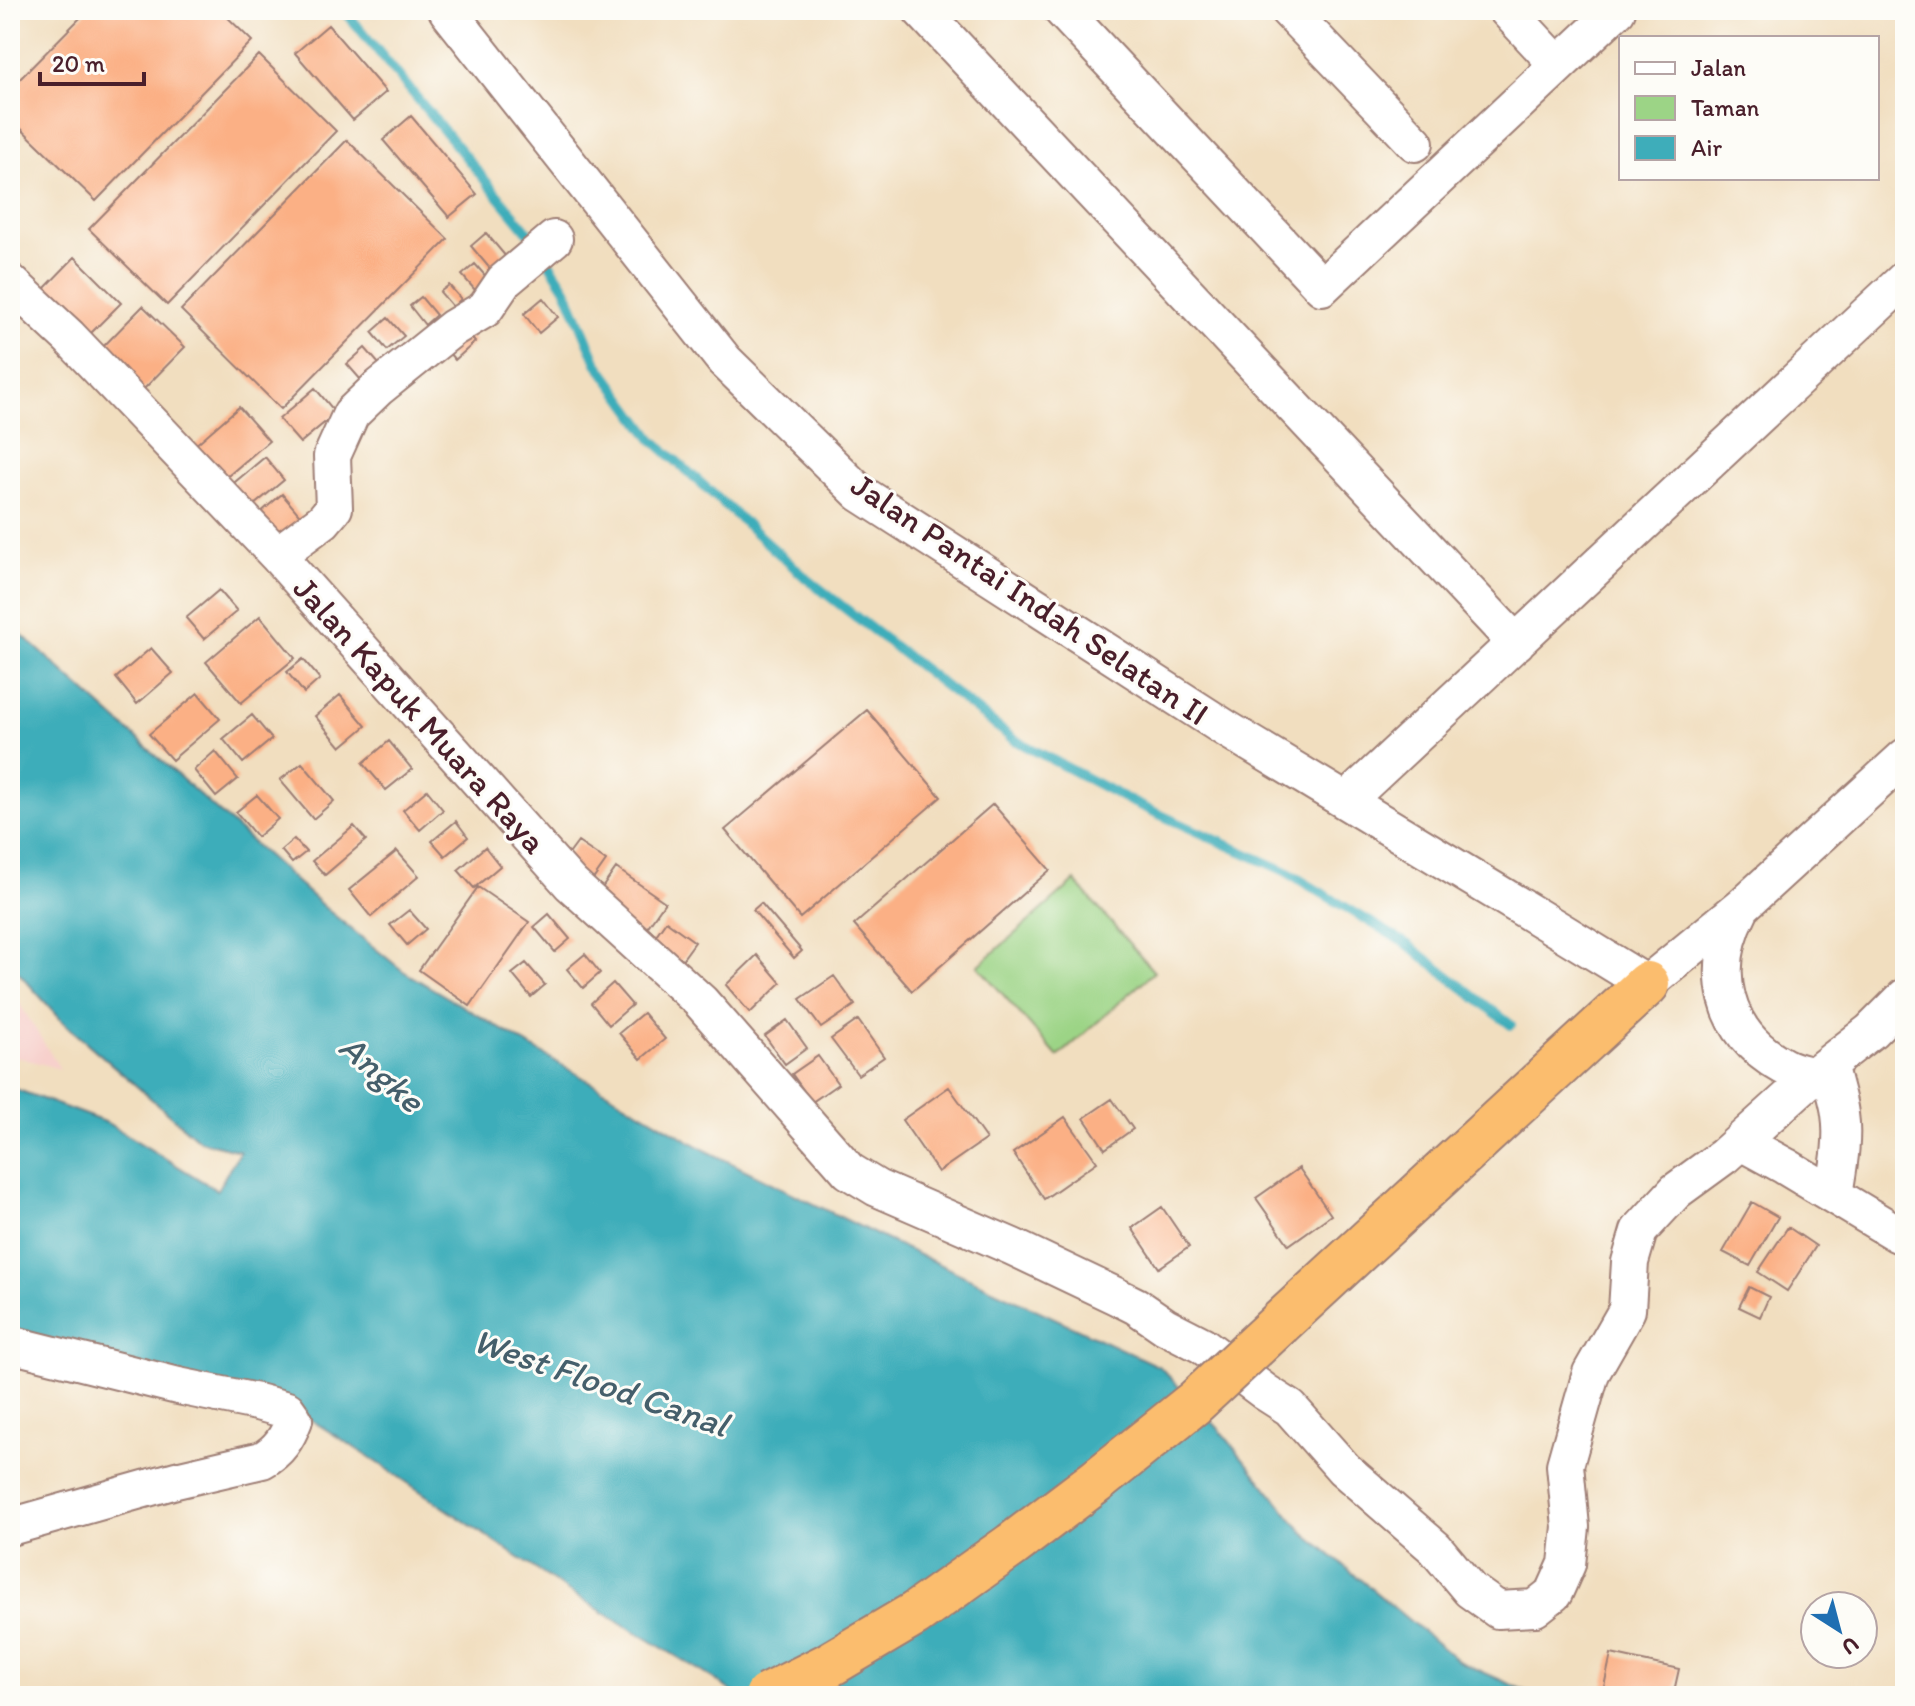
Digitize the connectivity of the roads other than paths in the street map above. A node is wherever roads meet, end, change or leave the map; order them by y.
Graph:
1 (447, 10) edge
2 (921, 10) edge
3 (1062, 10) edge
4 (1288, 10) edge
5 (1507, 10) edge
6 (1617, 10) edge
7 (1558, 65) junction
8 (1415, 143) dead end
9 (543, 248) dead end
10 (1905, 279) edge
11 (10, 282) edge
12 (277, 555) junction
13 (1516, 643) junction
14 (1905, 757) edge
15 (1346, 801) junction
16 (1742, 906) junction
17 (1632, 976) junction
18 (1905, 997) edge
19 (1821, 1070) junction
20 (1741, 1142) junction
21 (1834, 1195) junction
22 (1905, 1234) edge
23 (10, 1344) edge
24 (10, 1527) edge
25 (767, 1696) edge

1 - 15 street, Jalan Pantai Indah Selatan II
2 - 13 street
3 - 7 street
4 - 8 street
5 - 7 street
6 - 7 street
9 - 12 street
10 - 13 street
11 - 12 street, Jalan Kapuk Muara Raya
12 - 20 street, Jalan Kapuk Muara Raya
13 - 15 street
14 - 16 street
15 - 17 street, Jalan Pantai Indah Selatan II
16 - 17 street
16 - 19 street
17 - 25 highway, bridge
18 - 19 street, Jalan Kapuk Muara Raya
19 - 20 street, Jalan Kapuk Muara Raya
19 - 21 street
20 - 21 street
21 - 22 street
23 - 24 street

